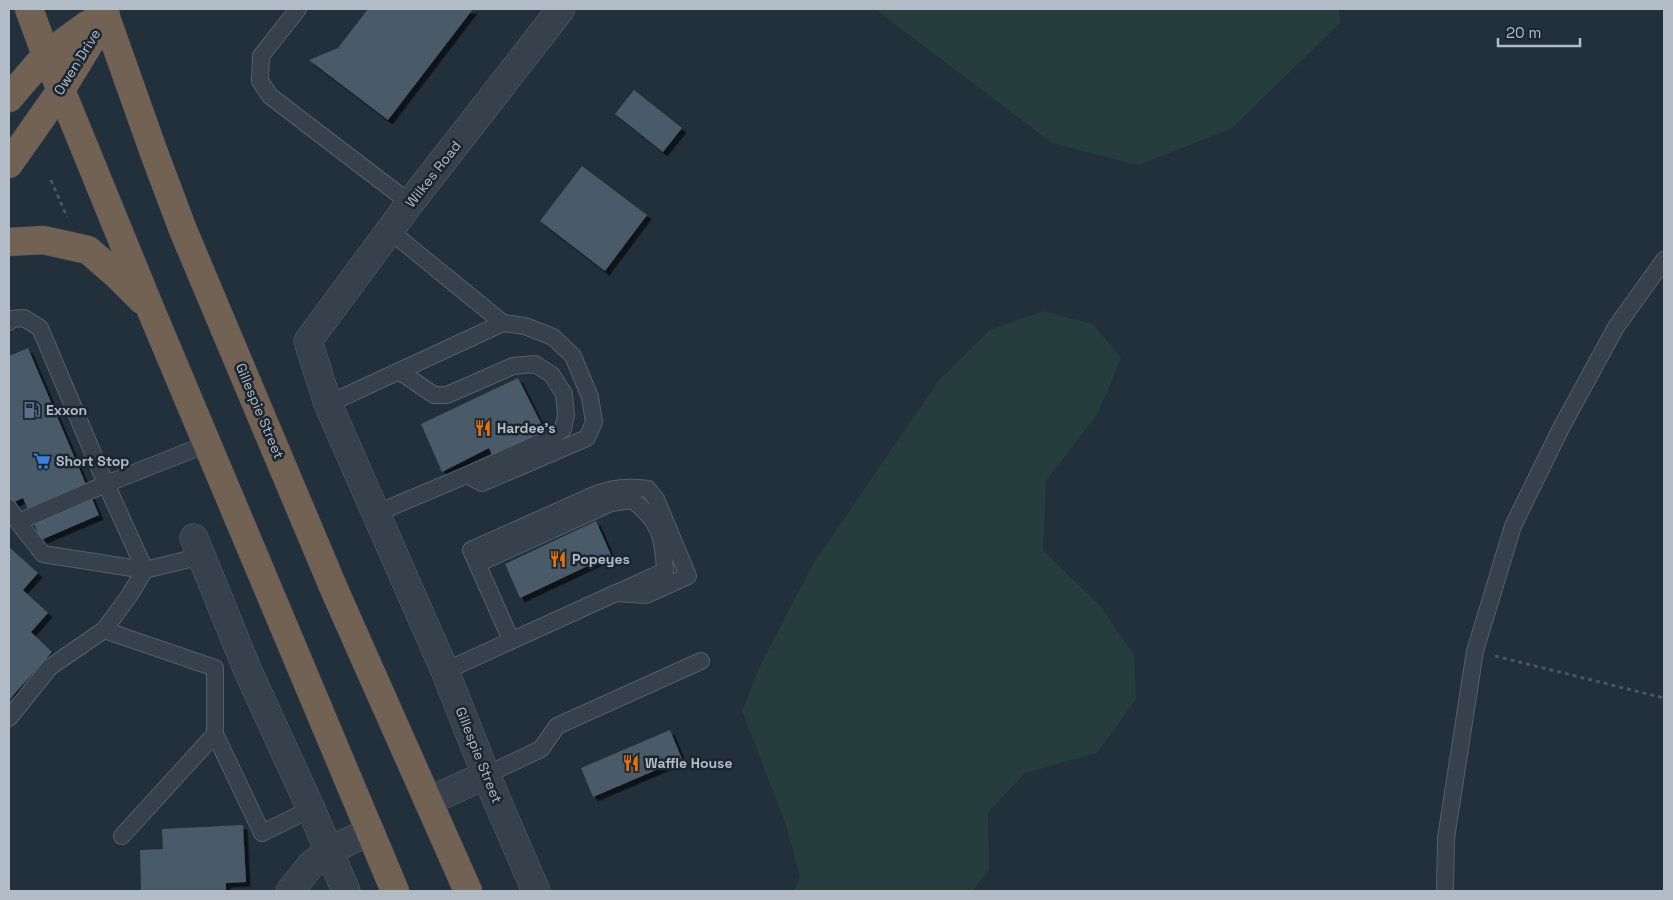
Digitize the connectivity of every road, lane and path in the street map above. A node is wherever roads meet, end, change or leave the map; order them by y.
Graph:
1 (29, 9) edge
2 (298, 9) edge
3 (561, 9) edge
4 (105, 12) edge
5 (46, 55) junction
6 (61, 90) junction
7 (9, 98) edge
8 (9, 164) edge
9 (51, 180) dead end
10 (410, 203) junction
11 (69, 221) dead end
12 (390, 231) junction
13 (9, 242) edge
14 (1664, 260) edge
15 (150, 308) junction
16 (9, 322) edge
17 (503, 323) junction
18 (308, 341) joint
19 (399, 371) junction
20 (328, 404) junction
21 (207, 444) junction
22 (467, 475) junction
23 (106, 484) junction
24 (9, 508) edge
25 (377, 513) junction
26 (18, 522) junction
27 (198, 547) joint
28 (477, 564) junction
29 (146, 570) junction
30 (616, 592) junction
31 (104, 630) junction
32 (511, 640) junction
33 (1475, 651) junction
34 (701, 661) dead end
35 (445, 671) junction
36 (1664, 698) edge
37 (9, 718) edge
38 (215, 734) junction
39 (486, 775) junction
40 (429, 801) junction
41 (311, 810) junction
42 (370, 832) junction
43 (122, 836) dead end
44 (330, 851) junction
45 (290, 891) edge
46 (346, 891) edge
47 (395, 891) edge
48 (468, 891) edge
49 (536, 891) edge
50 (1445, 891) edge

1 - 5 highway
2 - 10 lane
3 - 10 street, Wilkes Road
4 - 5 highway, Owen Drive
4 - 6 highway, Owen Drive
4 - 40 highway, Gillespie Street
5 - 6 highway
5 - 7 highway, Owen Drive
6 - 8 highway, Owen Drive
6 - 15 highway
9 - 11 path
10 - 12 street, Wilkes Road
12 - 17 lane
12 - 18 street, Wilkes Road
13 - 15 highway
14 - 33 lane
15 - 21 highway
16 - 23 lane
17 - 19 lane
17 - 22 lane
18 - 20 street, Gillespie Street
19 - 20 lane
19 - 22 lane
20 - 25 street, Gillespie Street
21 - 23 lane
21 - 42 highway
22 - 25 lane
23 - 26 lane
23 - 29 lane
24 - 26 lane
25 - 35 street, Gillespie Street
26 - 29 lane
27 - 29 lane
27 - 41 street
28 - 30 lane
28 - 30 lane
28 - 32 lane
29 - 31 lane
30 - 32 lane
31 - 37 lane
31 - 38 lane
32 - 35 lane
33 - 36 path
33 - 50 lane
34 - 39 lane
35 - 39 street, Gillespie Street
38 - 41 lane
38 - 43 lane
39 - 40 street
39 - 49 street, Gillespie Street
40 - 48 highway, Gillespie Street
41 - 44 street
42 - 44 street
42 - 47 highway
44 - 45 street
44 - 46 street

